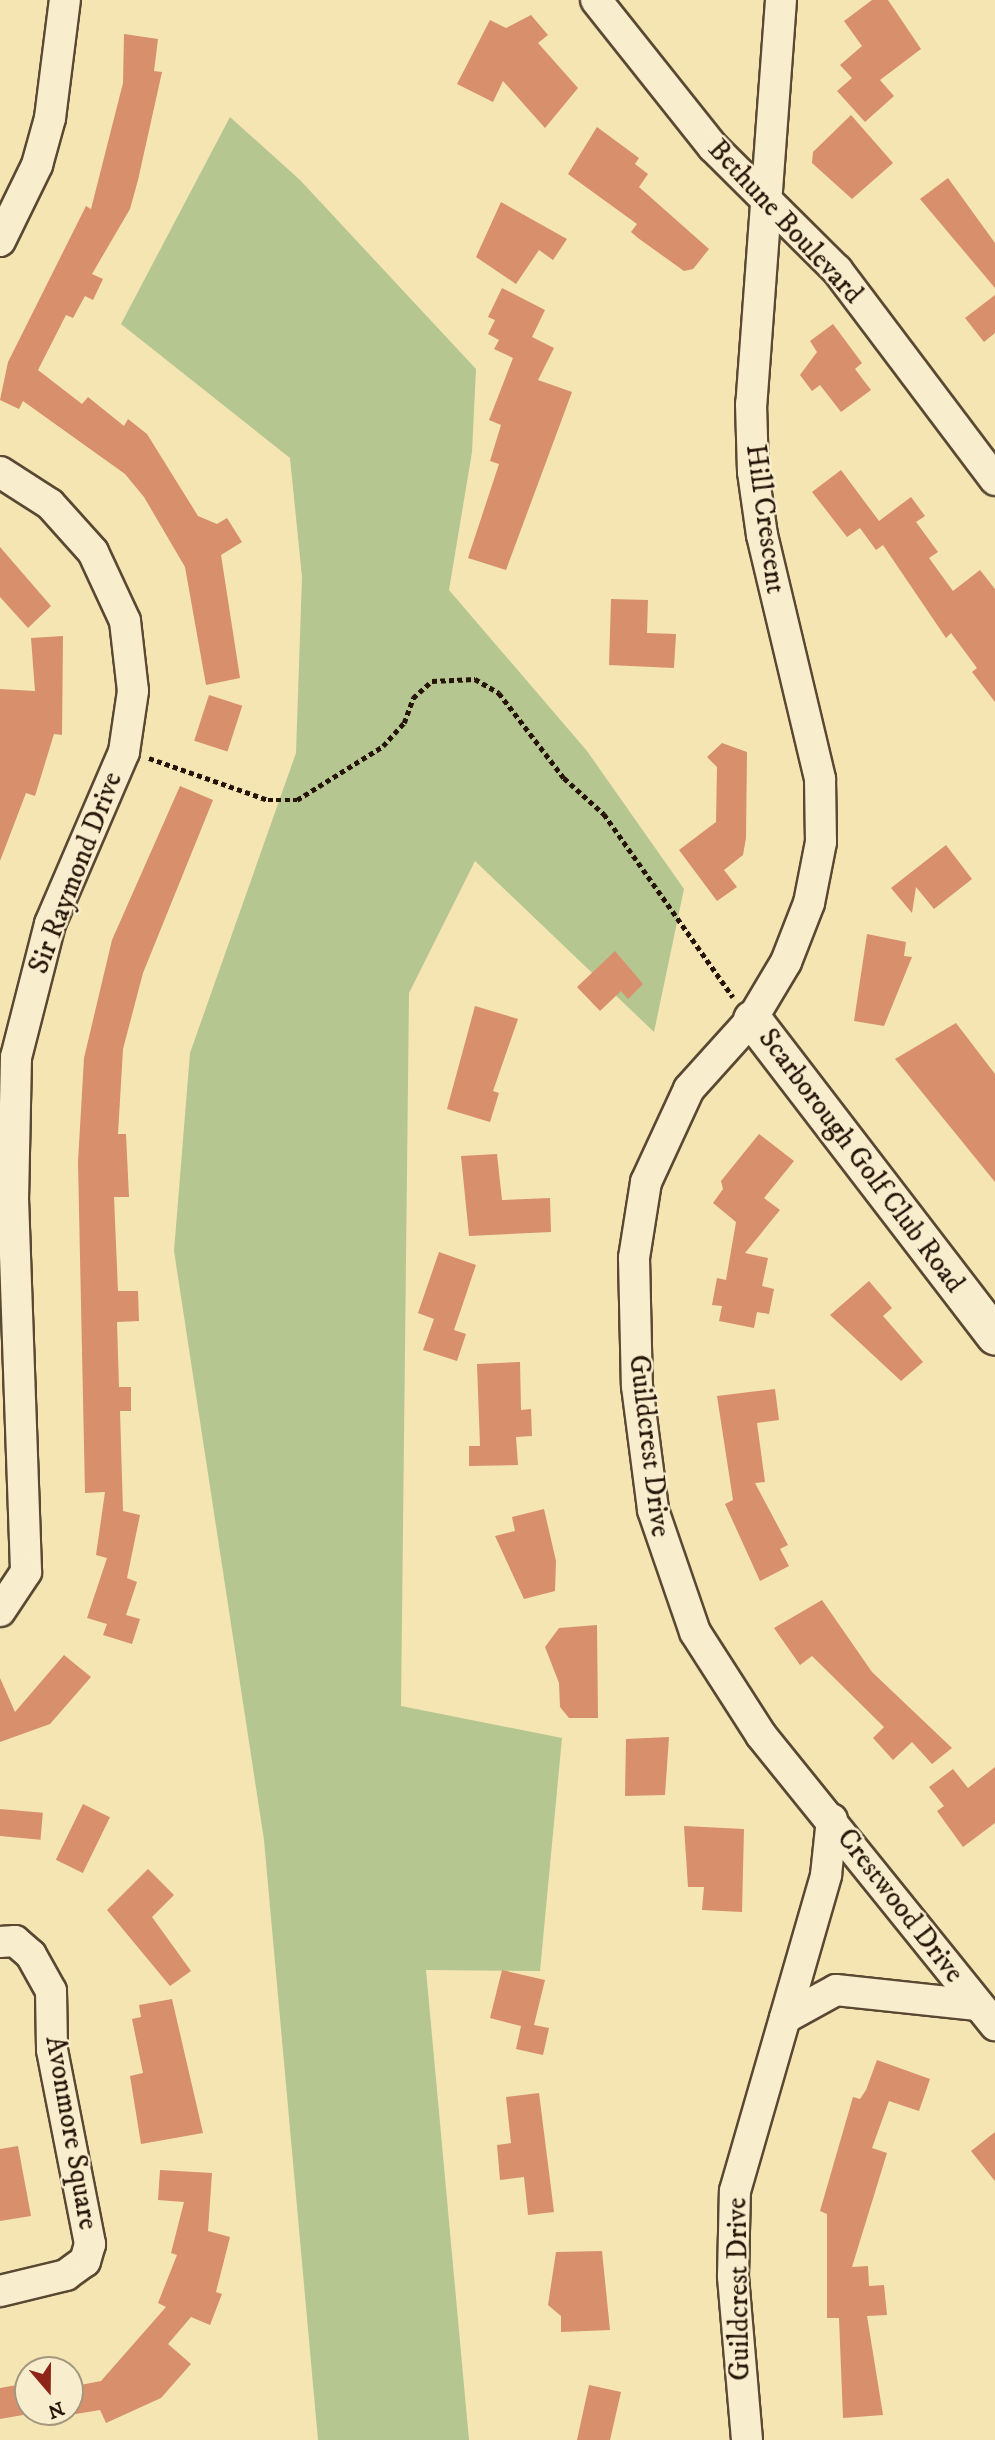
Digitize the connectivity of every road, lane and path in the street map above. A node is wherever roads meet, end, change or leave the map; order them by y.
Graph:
1 (65, 0) edge
2 (596, 0) edge
3 (781, 0) edge
4 (769, 203) junction
5 (0, 240) edge
6 (0, 472) edge
7 (995, 480) edge
8 (124, 752) junction
9 (752, 1019) junction
10 (995, 1336) edge
11 (0, 1611) edge
12 (832, 1819) junction
13 (0, 1942) edge
14 (986, 2015) edge
15 (785, 2018) junction
16 (0, 2291) edge
17 (747, 2440) edge

1 - 5 street
2 - 4 street, Bethune Boulevard
3 - 4 street, Hill Crescent
4 - 7 street, Bethune Boulevard
4 - 9 street, Hill Crescent
6 - 8 street, Sir Raymond Drive
8 - 9 path
8 - 11 street, Sir Raymond Drive
9 - 10 street, Scarborough Golf Club Road
9 - 12 street, Guildcrest Drive
12 - 14 street, Crestwood Drive
12 - 15 street, Guildcrest Drive
13 - 16 street, Avonmore Square
14 - 15 street
15 - 17 street, Guildcrest Drive

